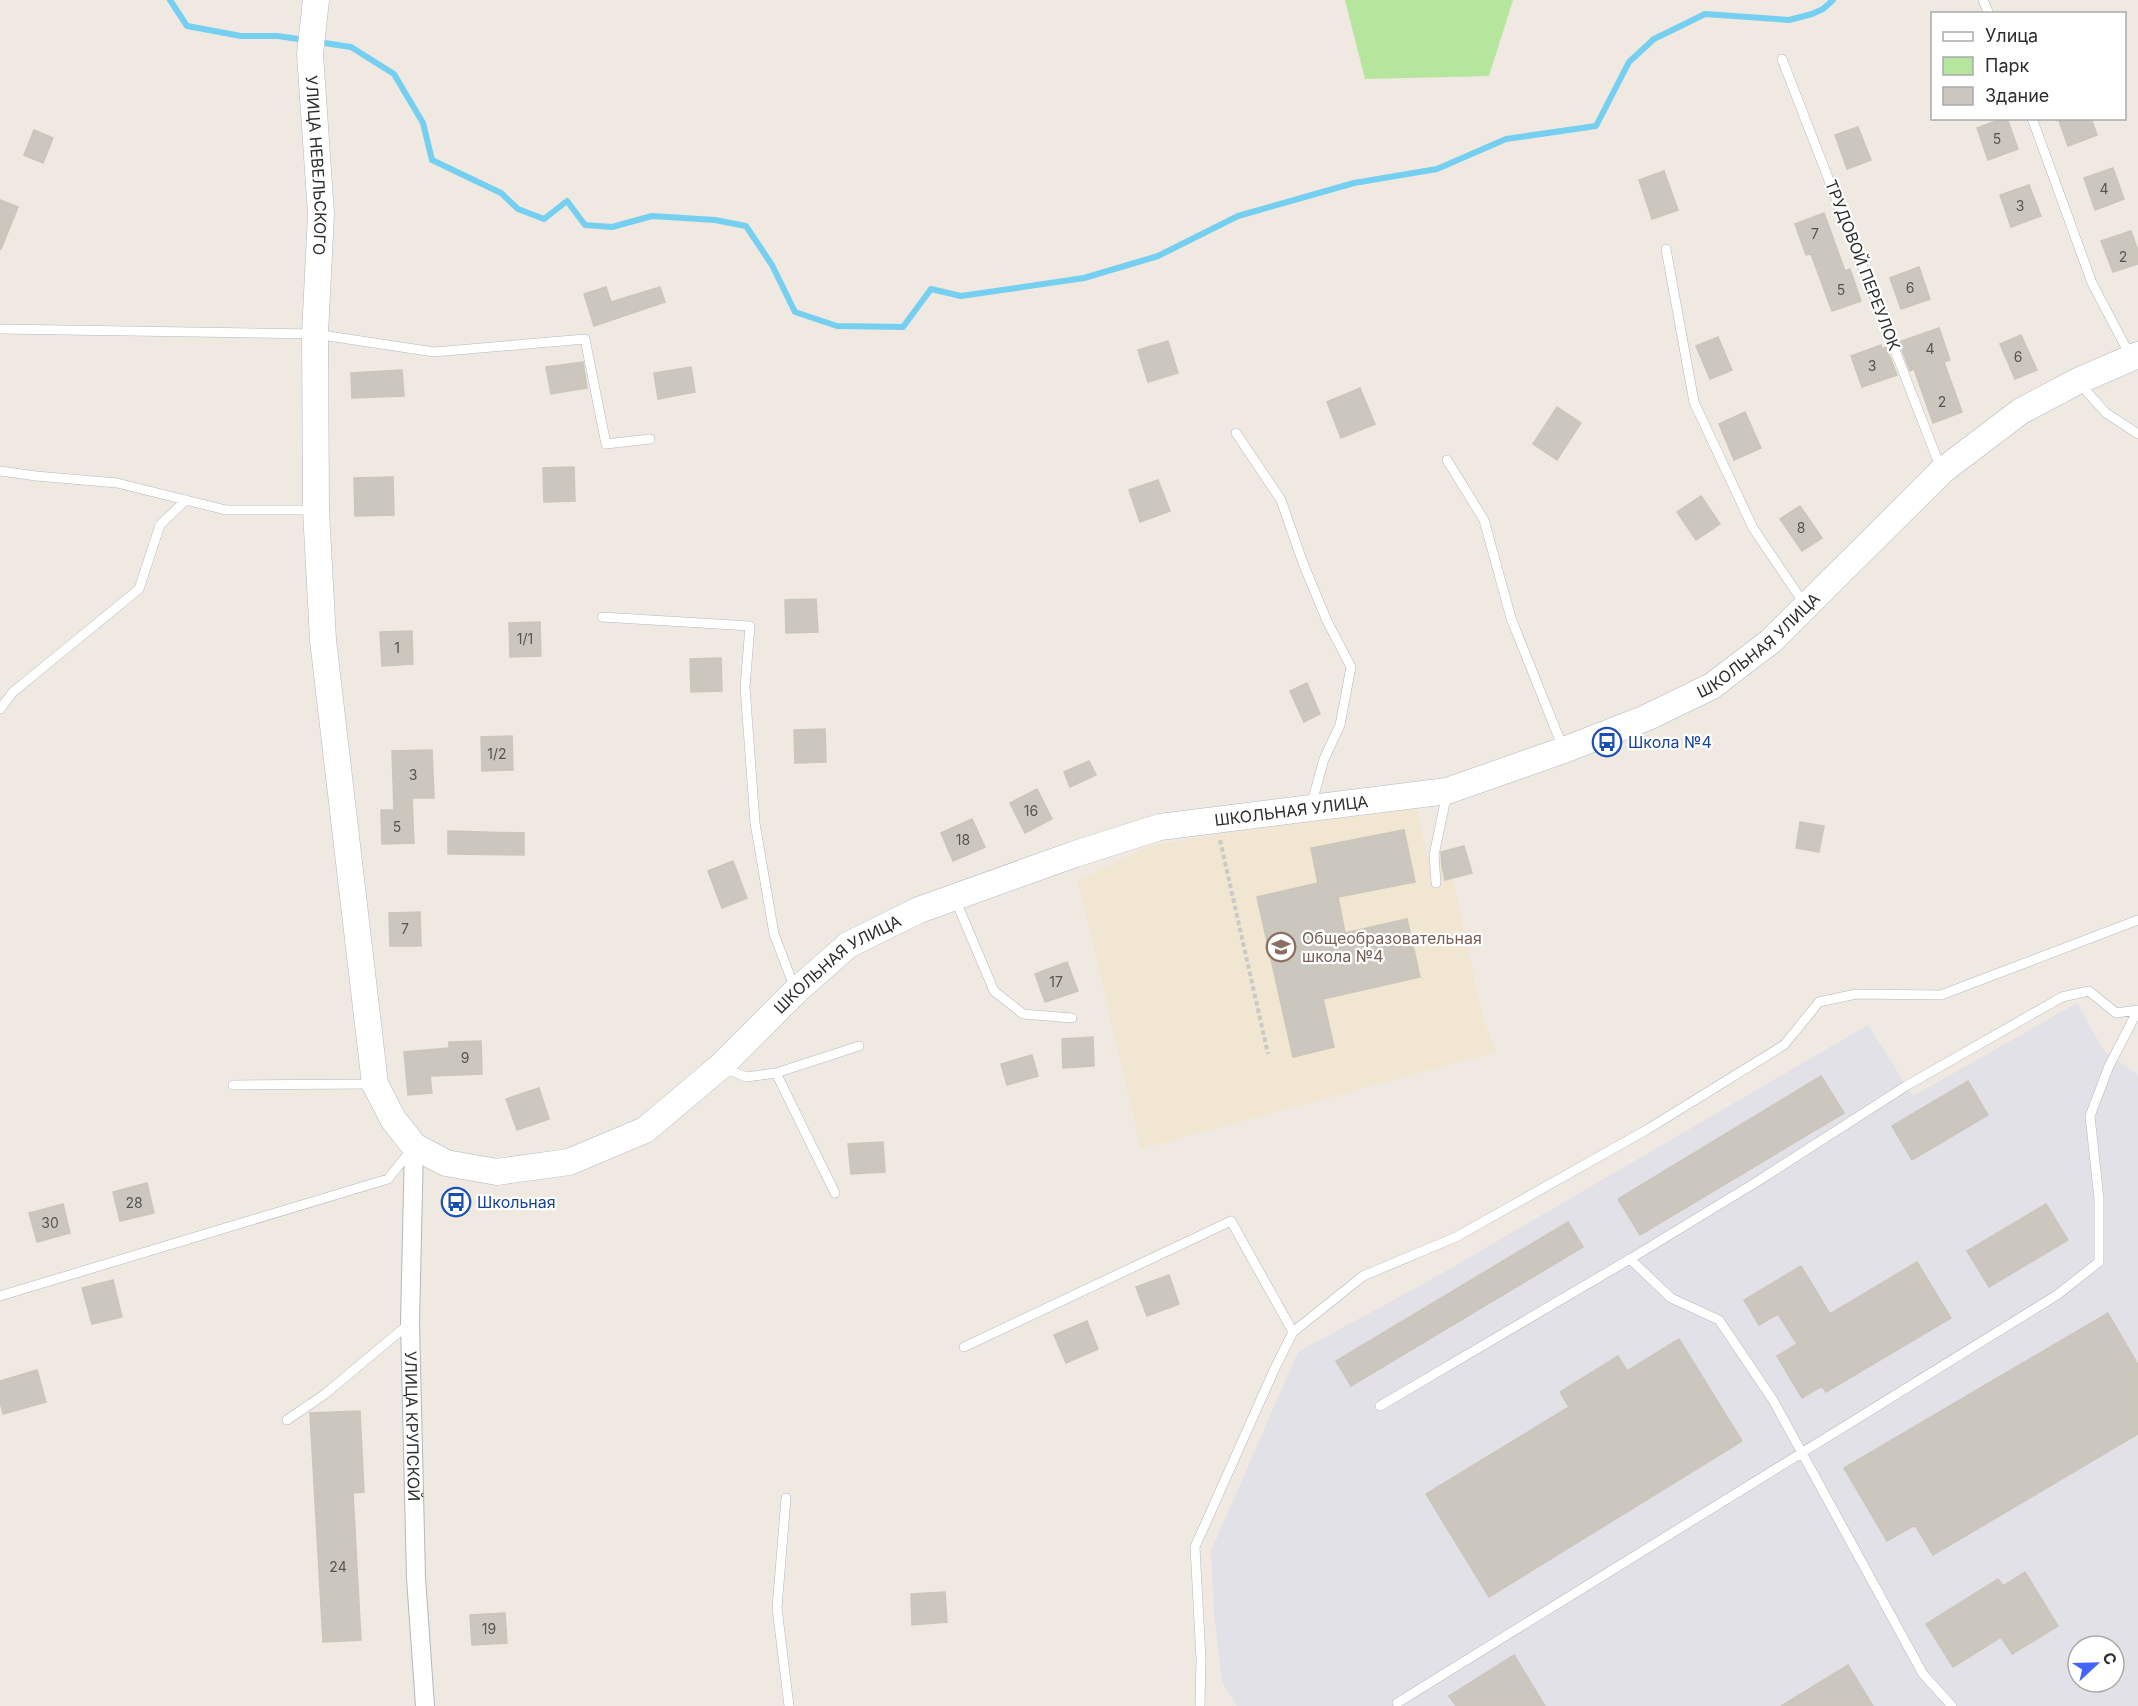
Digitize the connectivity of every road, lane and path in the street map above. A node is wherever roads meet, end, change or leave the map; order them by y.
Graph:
1 (315, 8) edge
2 (1782, 59) dead end
3 (2033, 120) edge
4 (1666, 249) dead end
5 (0, 329) edge
6 (315, 334) junction
7 (2135, 356) edge
8 (2078, 381) junction
9 (1236, 432) dead end
10 (2138, 434) edge
11 (650, 439) dead end
12 (1448, 460) dead end
13 (0, 471) edge
14 (1942, 471) junction
15 (186, 500) junction
16 (316, 510) junction
17 (1807, 607) junction
18 (602, 617) dead end
19 (0, 709) edge
20 (1564, 750) junction
21 (1448, 791) junction
22 (1310, 808) junction
23 (1216, 818) junction
24 (1436, 883) dead end
25 (954, 897) junction
26 (2138, 920) edge
27 (796, 991) junction
28 (2138, 1010) edge
29 (1072, 1018) dead end
30 (859, 1046) dead end
31 (1268, 1054) dead end
32 (721, 1066) junction
33 (776, 1073) junction
34 (375, 1084) junction
35 (233, 1085) dead end
36 (414, 1146) junction
37 (835, 1193) dead end
38 (1630, 1259) junction
39 (0, 1296) edge
40 (410, 1323) junction
41 (1293, 1332) junction
42 (964, 1347) dead end
43 (1380, 1406) dead end
44 (287, 1420) dead end
45 (1803, 1453) junction
46 (786, 1498) dead end
47 (1398, 1702) dead end
48 (425, 1706) edge
49 (789, 1706) edge
50 (1200, 1706) edge
51 (1952, 1706) edge

1 - 6 street, УЛИЦА НЕВЕЛЬСКОГО
2 - 14 lane, ТРУДОВОЙ ПЕРЕУЛОК
3 - 7 lane
4 - 17 lane
5 - 6 lane
6 - 11 lane
6 - 16 street, УЛИЦА НЕВЕЛЬСКОГО
7 - 8 street, ШКОЛЬНАЯ УЛИЦА
8 - 10 lane
8 - 14 street, ШКОЛЬНАЯ УЛИЦА
9 - 22 lane
12 - 20 lane
13 - 15 lane
14 - 17 street, ШКОЛЬНАЯ УЛИЦА
15 - 16 lane
15 - 19 lane
16 - 34 street, УЛИЦА НЕВЕЛЬСКОГО
17 - 20 street, ШКОЛЬНАЯ УЛИЦА
18 - 27 lane
20 - 21 street, ШКОЛЬНАЯ УЛИЦА
21 - 22 street, ШКОЛЬНАЯ УЛИЦА
21 - 24 lane
22 - 23 street, ШКОЛЬНАЯ УЛИЦА
23 - 25 street, ШКОЛЬНАЯ УЛИЦА
23 - 31 path
25 - 27 street, ШКОЛЬНАЯ УЛИЦА
25 - 29 lane
26 - 41 lane
27 - 32 street, ШКОЛЬНАЯ УЛИЦА
28 - 38 lane
28 - 45 lane
30 - 33 lane
32 - 33 lane
32 - 36 street, ШКОЛЬНАЯ УЛИЦА
33 - 37 lane
34 - 35 lane
34 - 36 street
36 - 39 lane
36 - 40 street, УЛИЦА КРУПСКОЙ
38 - 43 lane
38 - 45 lane
40 - 44 lane
40 - 48 street, УЛИЦА КРУПСКОЙ
41 - 42 lane
41 - 50 lane
45 - 47 lane
45 - 51 lane
46 - 49 lane

